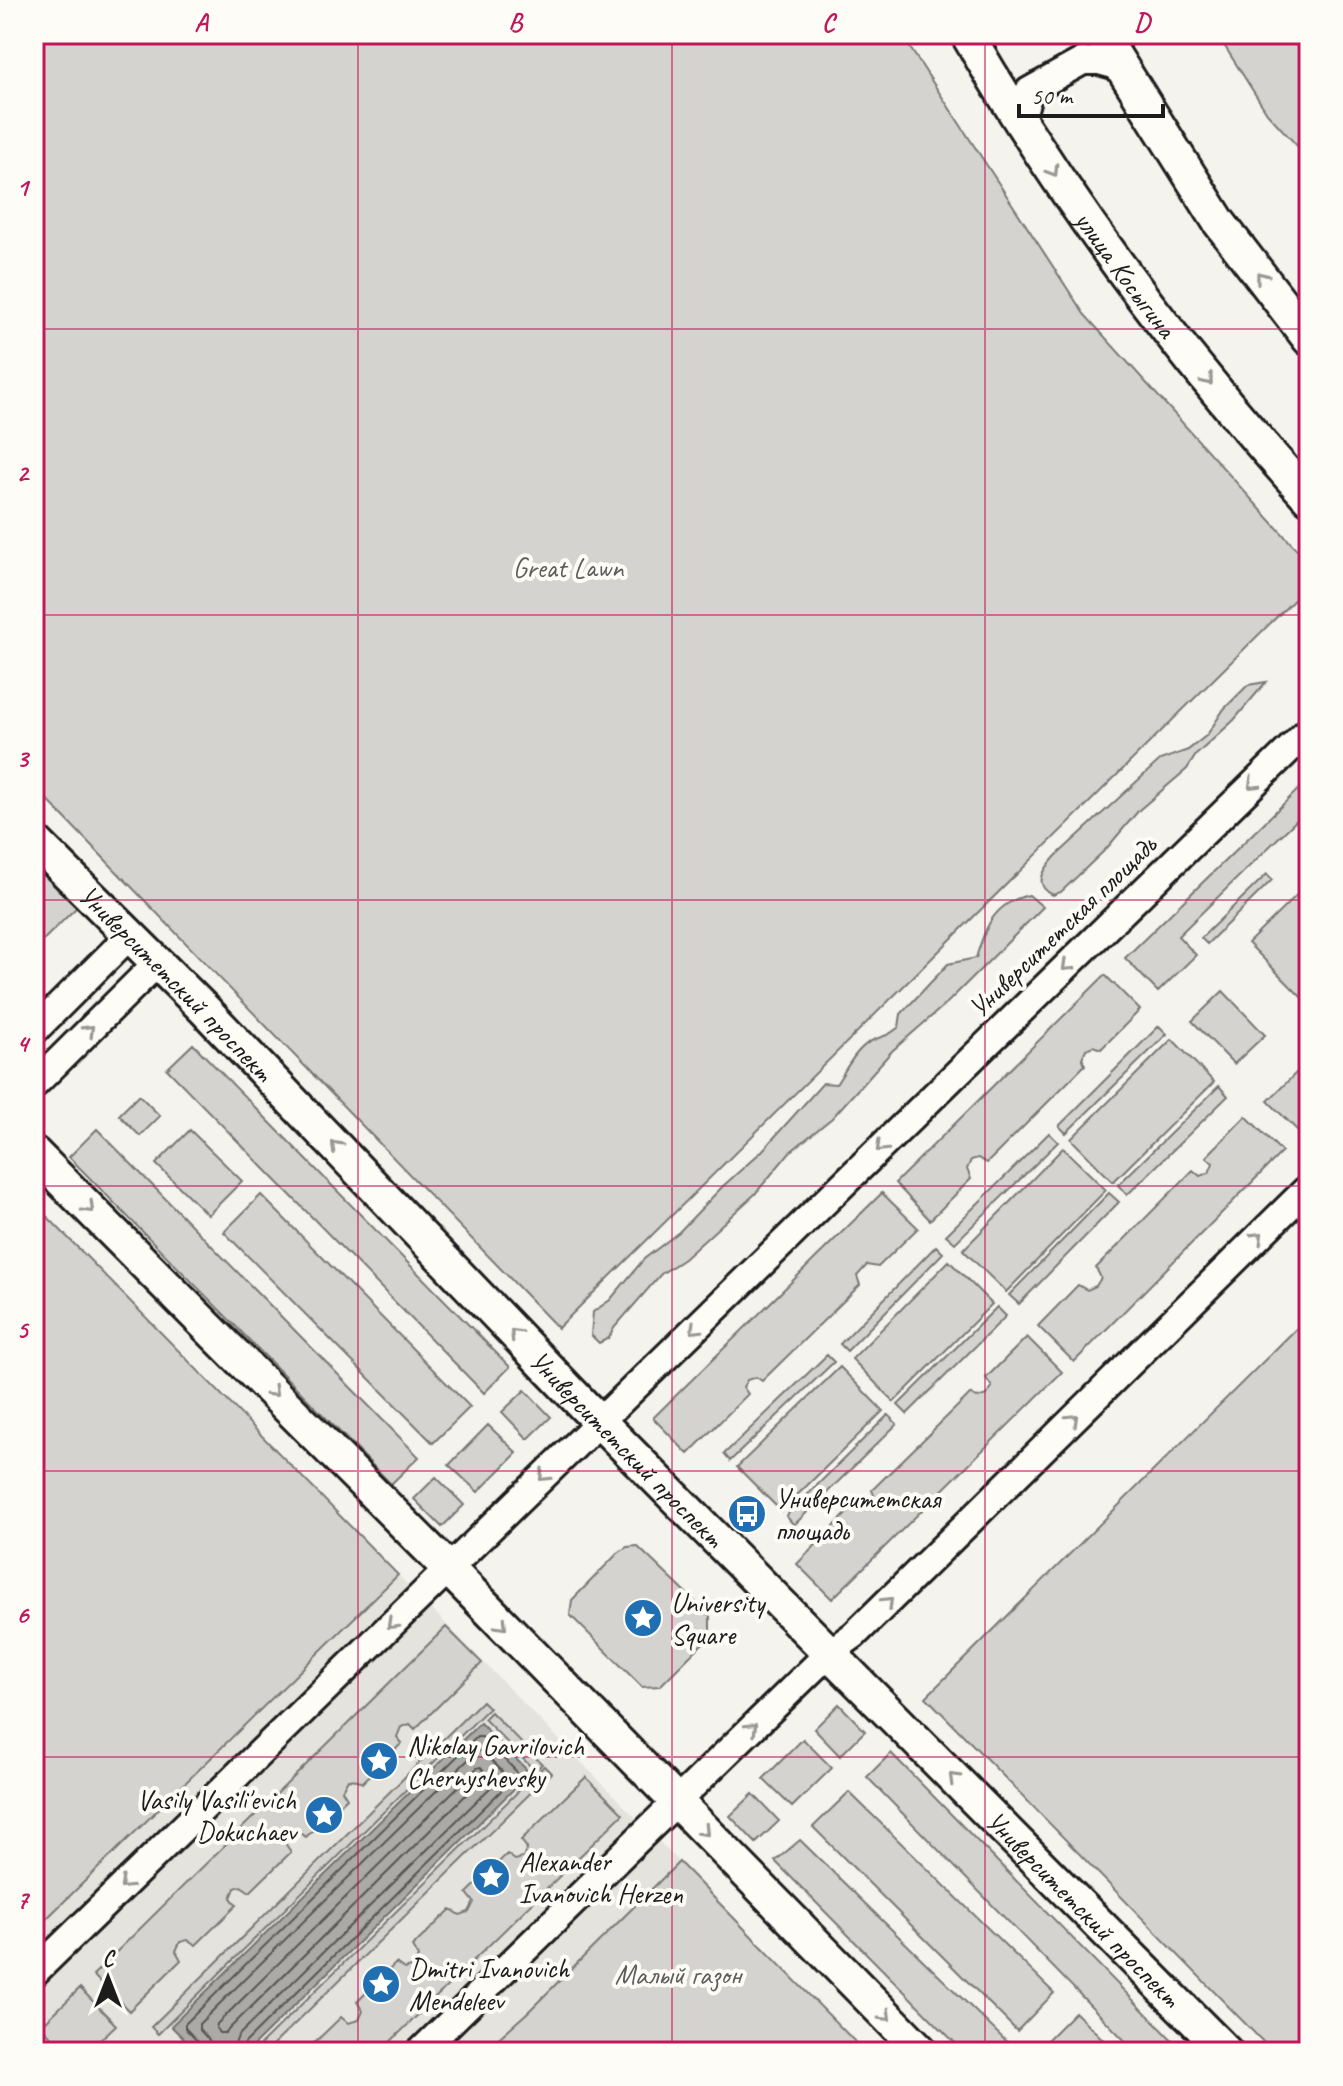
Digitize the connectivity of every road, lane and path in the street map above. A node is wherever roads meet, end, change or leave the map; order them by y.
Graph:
1 (967, 34) edge
2 (1087, 34) edge
3 (1101, 34) edge
4 (1121, 67) junction
5 (988, 69) junction
6 (1021, 120) junction
7 (1309, 339) edge
8 (1309, 498) edge
9 (1309, 730) edge
10 (34, 840) edge
11 (129, 936) junction
12 (157, 963) junction
13 (34, 1031) edge
14 (34, 1085) edge
15 (34, 1153) edge
16 (1309, 1187) edge
17 (600, 1422) junction
18 (448, 1569) junction
19 (829, 1653) junction
20 (676, 1802) junction
21 (34, 1973) edge
22 (420, 2052) edge
23 (922, 2052) edge
24 (1226, 2052) edge

1 - 5 main road, улица Косыгина
2 - 5 street
3 - 4 main road
4 - 6 street
7 -> 4 main road
5 - 6 main road, улица Косыгина
6 -> 8 main road, улица Косыгина
9 -> 17 street, Университетская площадь
10 - 11 main road, Университетский проспект
11 - 12 main road, Университетский проспект
11 - 13 street
14 -> 12 street
17 -> 12 main road, Университетский проспект
15 -> 18 main road
19 -> 16 street
17 -> 18 street, Университетская площадь
17 - 19 main road, Университетский проспект
18 -> 20 main road
18 -> 21 street, Университетская площадь
20 -> 19 street
24 -> 19 main road, Университетский проспект
20 - 22 street
20 -> 23 main road

